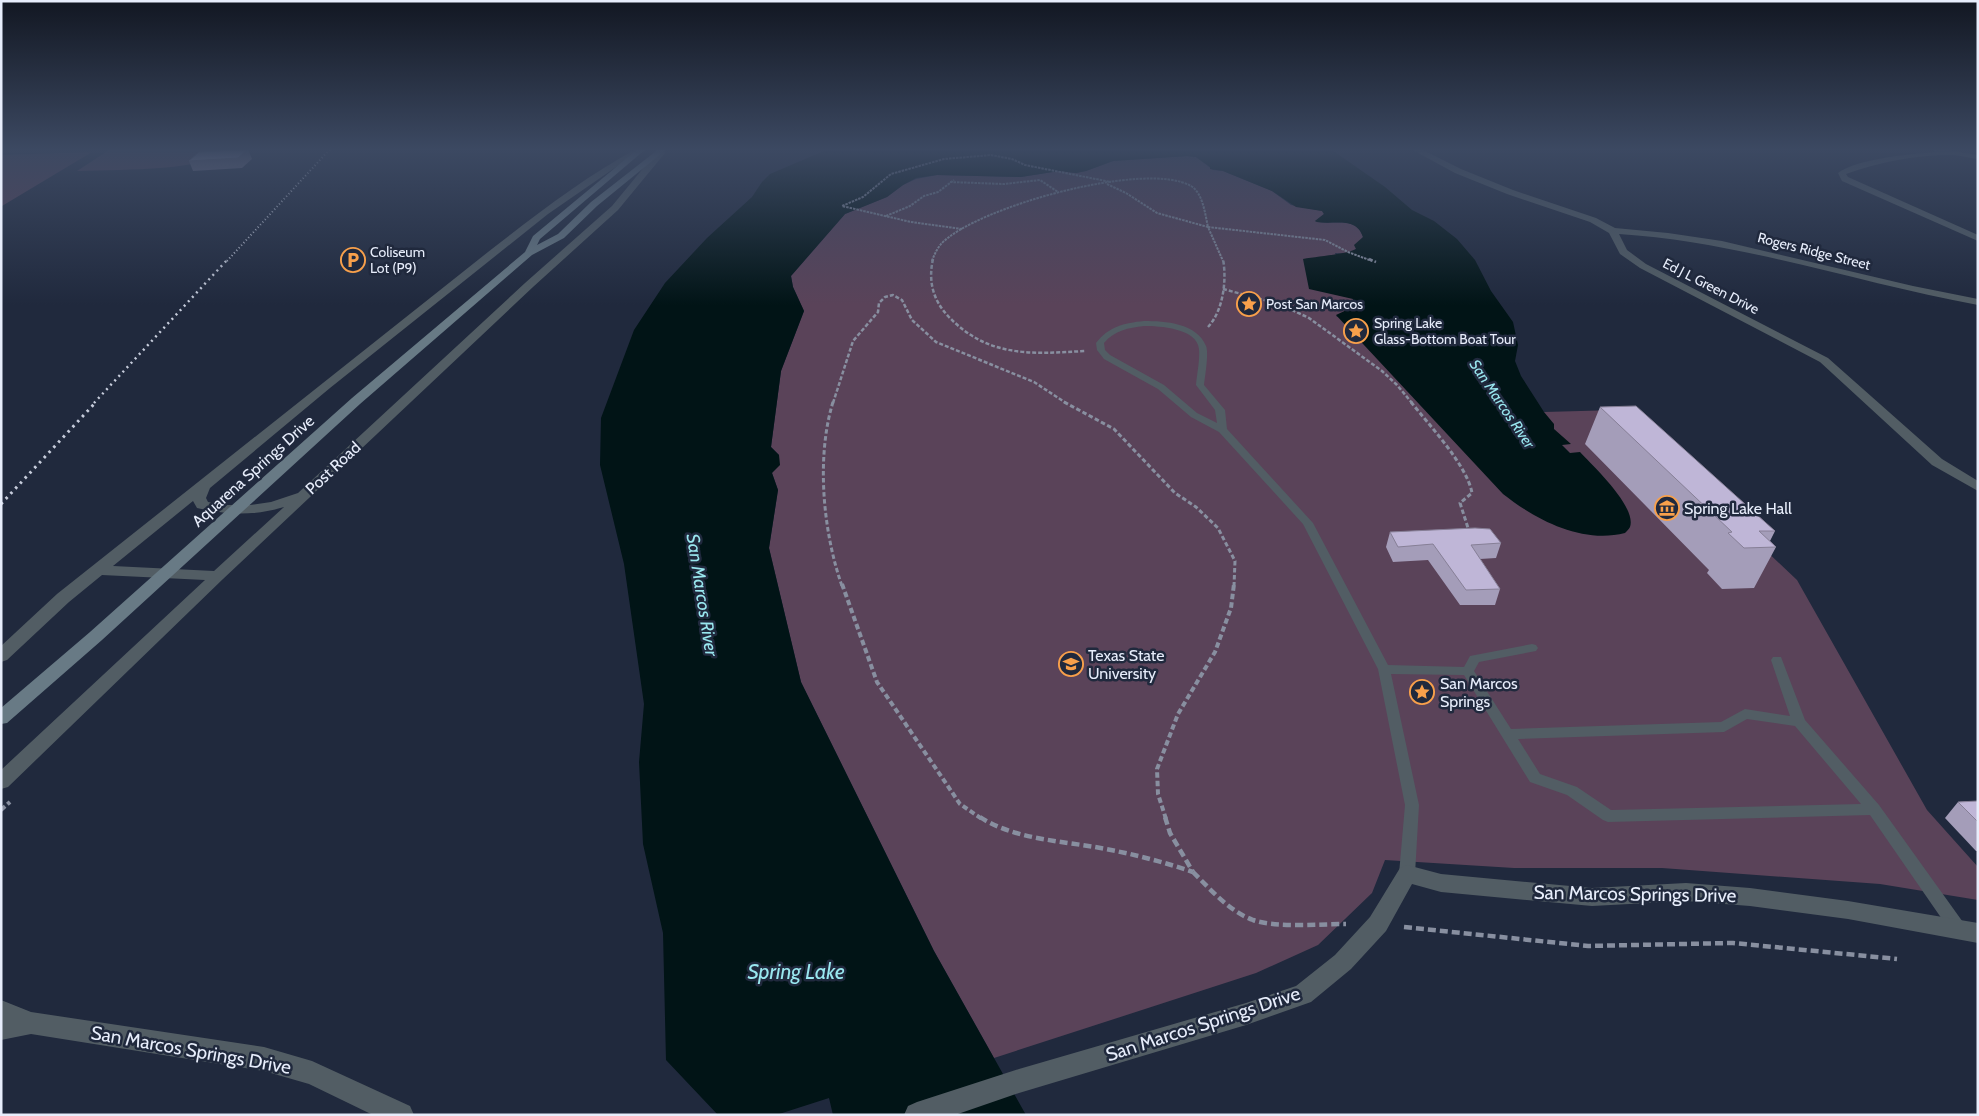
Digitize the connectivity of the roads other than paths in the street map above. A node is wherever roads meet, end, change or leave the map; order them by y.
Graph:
1 (562, 200) edge
2 (582, 200) edge
3 (599, 200) edge
4 (622, 200) edge
5 (1534, 200) edge
6 (1892, 200) edge
7 (1612, 230) junction
8 (1978, 238) edge
9 (529, 253) junction
10 (1978, 302) edge
11 (1222, 430) junction
12 (204, 486) junction
13 (1978, 487) edge
14 (312, 488) junction
15 (99, 570) junction
16 (218, 576) junction
17 (1532, 648) dead end
18 (1, 656) edge
19 (1777, 660) dead end
20 (1384, 669) junction
21 (1468, 671) junction
22 (1, 718) edge
23 (1799, 722) junction
24 (1508, 734) junction
25 (1, 782) edge
26 (1874, 809) junction
27 (1407, 874) junction
28 (1968, 932) edge
29 (1, 1011) edge
30 (31, 1023) junction
31 (1, 1029) edge
32 (401, 1115) edge
33 (916, 1115) edge

1 - 12 street
2 - 9 main road, Aquarena Springs Drive
3 - 9 main road, Aquarena Springs Drive
4 - 14 street, Post Road
5 - 7 street
6 - 8 street
7 - 10 street, Rogers Ridge Street
7 - 13 street, Ed J L Green Drive
9 - 22 main road, Aquarena Springs Drive
11 - 11 lane
11 - 20 lane
12 - 14 street
12 - 15 street
14 - 16 street, Post Road
15 - 16 street
15 - 18 street
16 - 25 street, Post Road
17 - 21 lane
19 - 23 lane
20 - 21 lane
20 - 27 lane
21 - 24 lane
23 - 24 lane
23 - 26 lane
24 - 26 lane
26 - 28 lane
27 - 28 street, San Marcos Springs Drive
27 - 33 street, San Marcos Springs Drive
29 - 30 street, San Marcos Springs Drive
30 - 31 street, San Marcos Springs Drive
30 - 32 street, San Marcos Springs Drive

